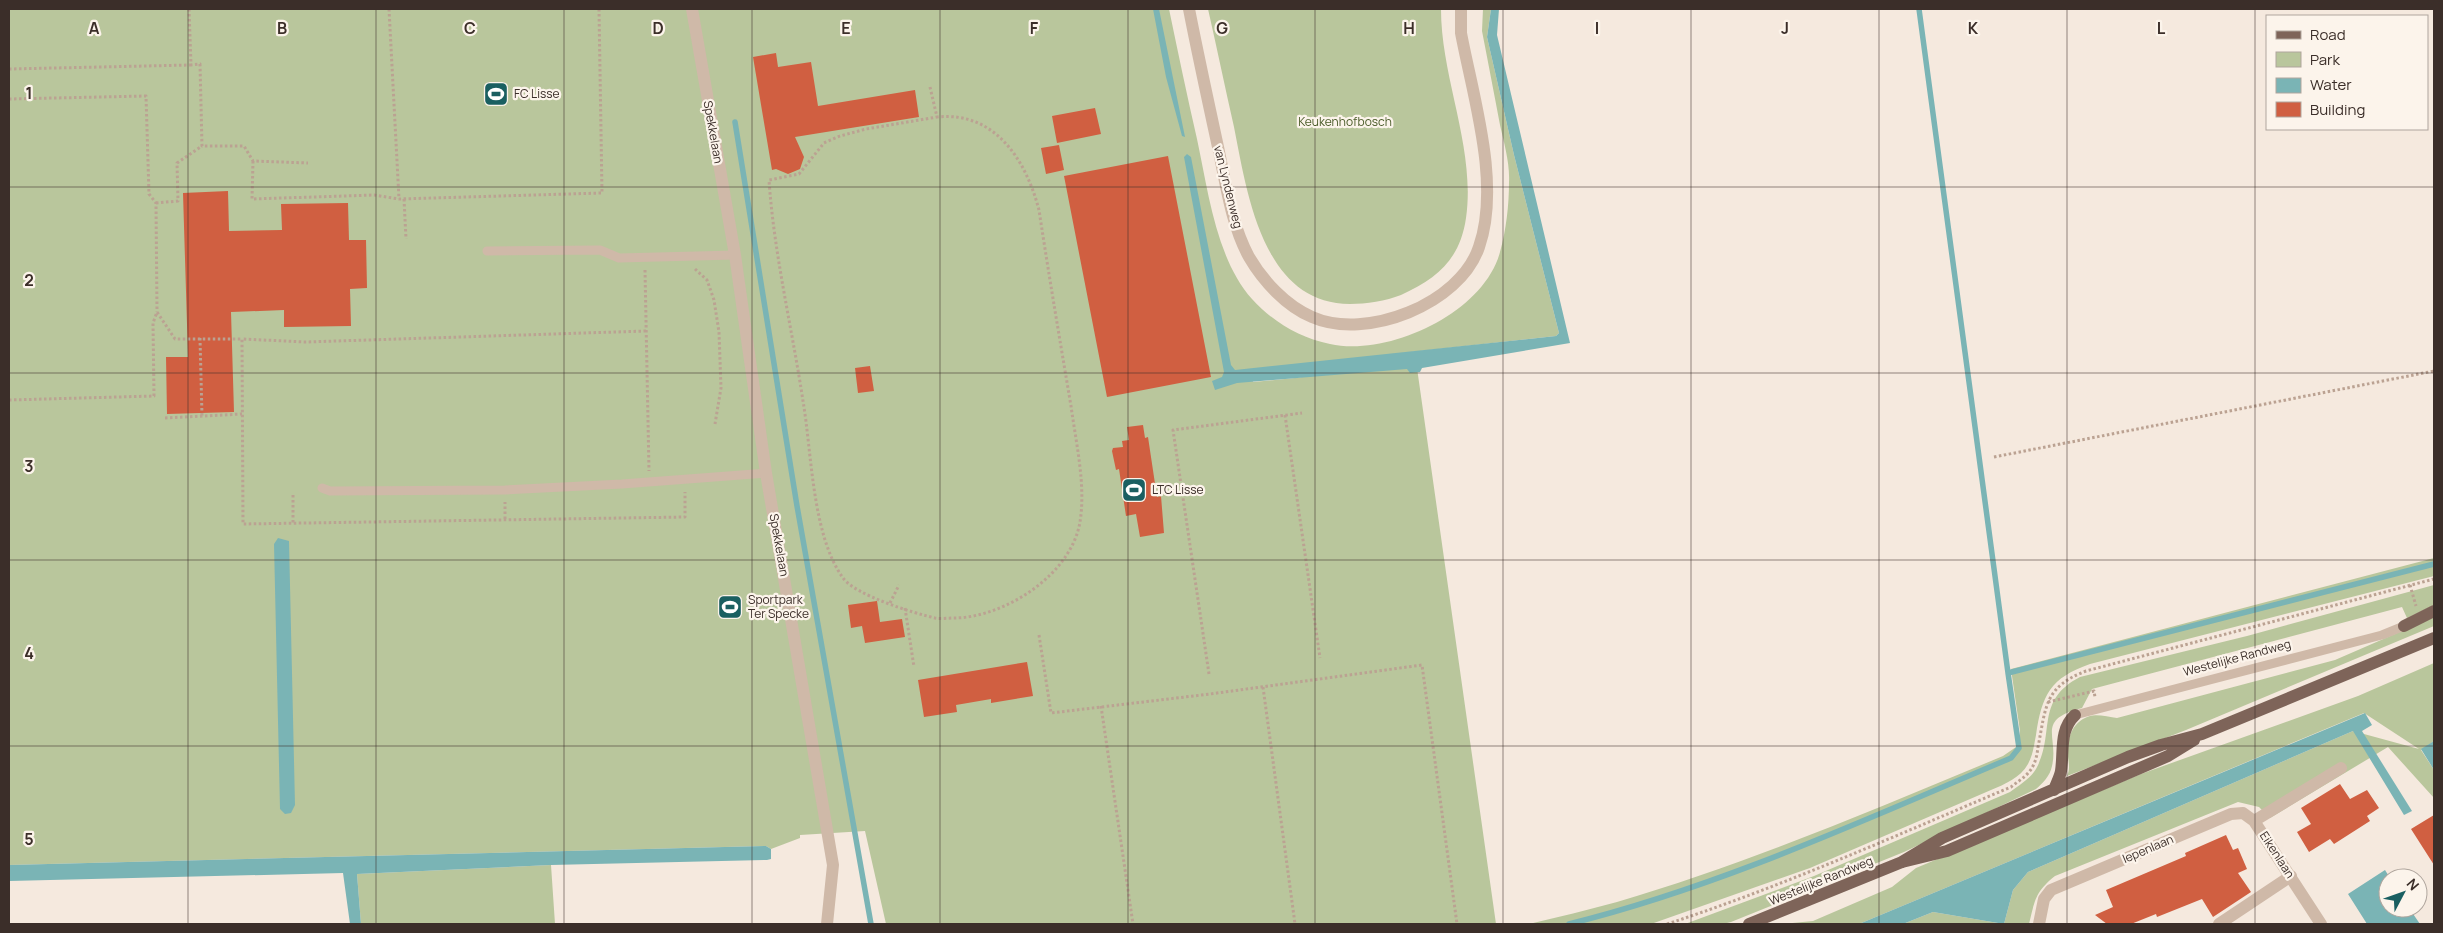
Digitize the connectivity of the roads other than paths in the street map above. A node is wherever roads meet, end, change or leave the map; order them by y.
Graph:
1 (692, 9) edge
2 (1188, 9) edge
3 (1461, 9) edge
4 (488, 252) dead end
5 (735, 255) junction
6 (766, 473) junction
7 (322, 488) dead end
8 (2434, 612) edge
9 (2404, 626) joint
10 (2434, 638) edge
11 (2076, 715) joint
12 (2202, 734) junction
13 (2341, 768) dead end
14 (2054, 790) junction
15 (2254, 821) junction
16 (1902, 862) junction
17 (2291, 876) junction
18 (827, 924) edge
19 (1749, 924) edge
20 (2039, 924) edge
21 (2220, 924) edge
22 (2321, 924) edge

1 - 5 street, Spekkelaan
2 - 3 street, van Lyndenweg
4 - 5 lane
5 - 6 street, Spekkelaan
6 - 7 lane
6 - 18 street, Spekkelaan
8 - 9 main road
9 - 11 lane, Westelijke Randweg
10 - 12 main road, Westelijke Randweg
11 - 14 main road
12 - 14 main road, Westelijke Randweg
12 - 16 main road, Westelijke Randweg
13 - 15 street, Eikenlaan
14 - 16 main road, Westelijke Randweg
15 - 17 street, Eikenlaan
15 - 20 street, Iepenlaan
16 - 19 main road, Westelijke Randweg
17 - 21 street
17 - 22 street, Eikenlaan

